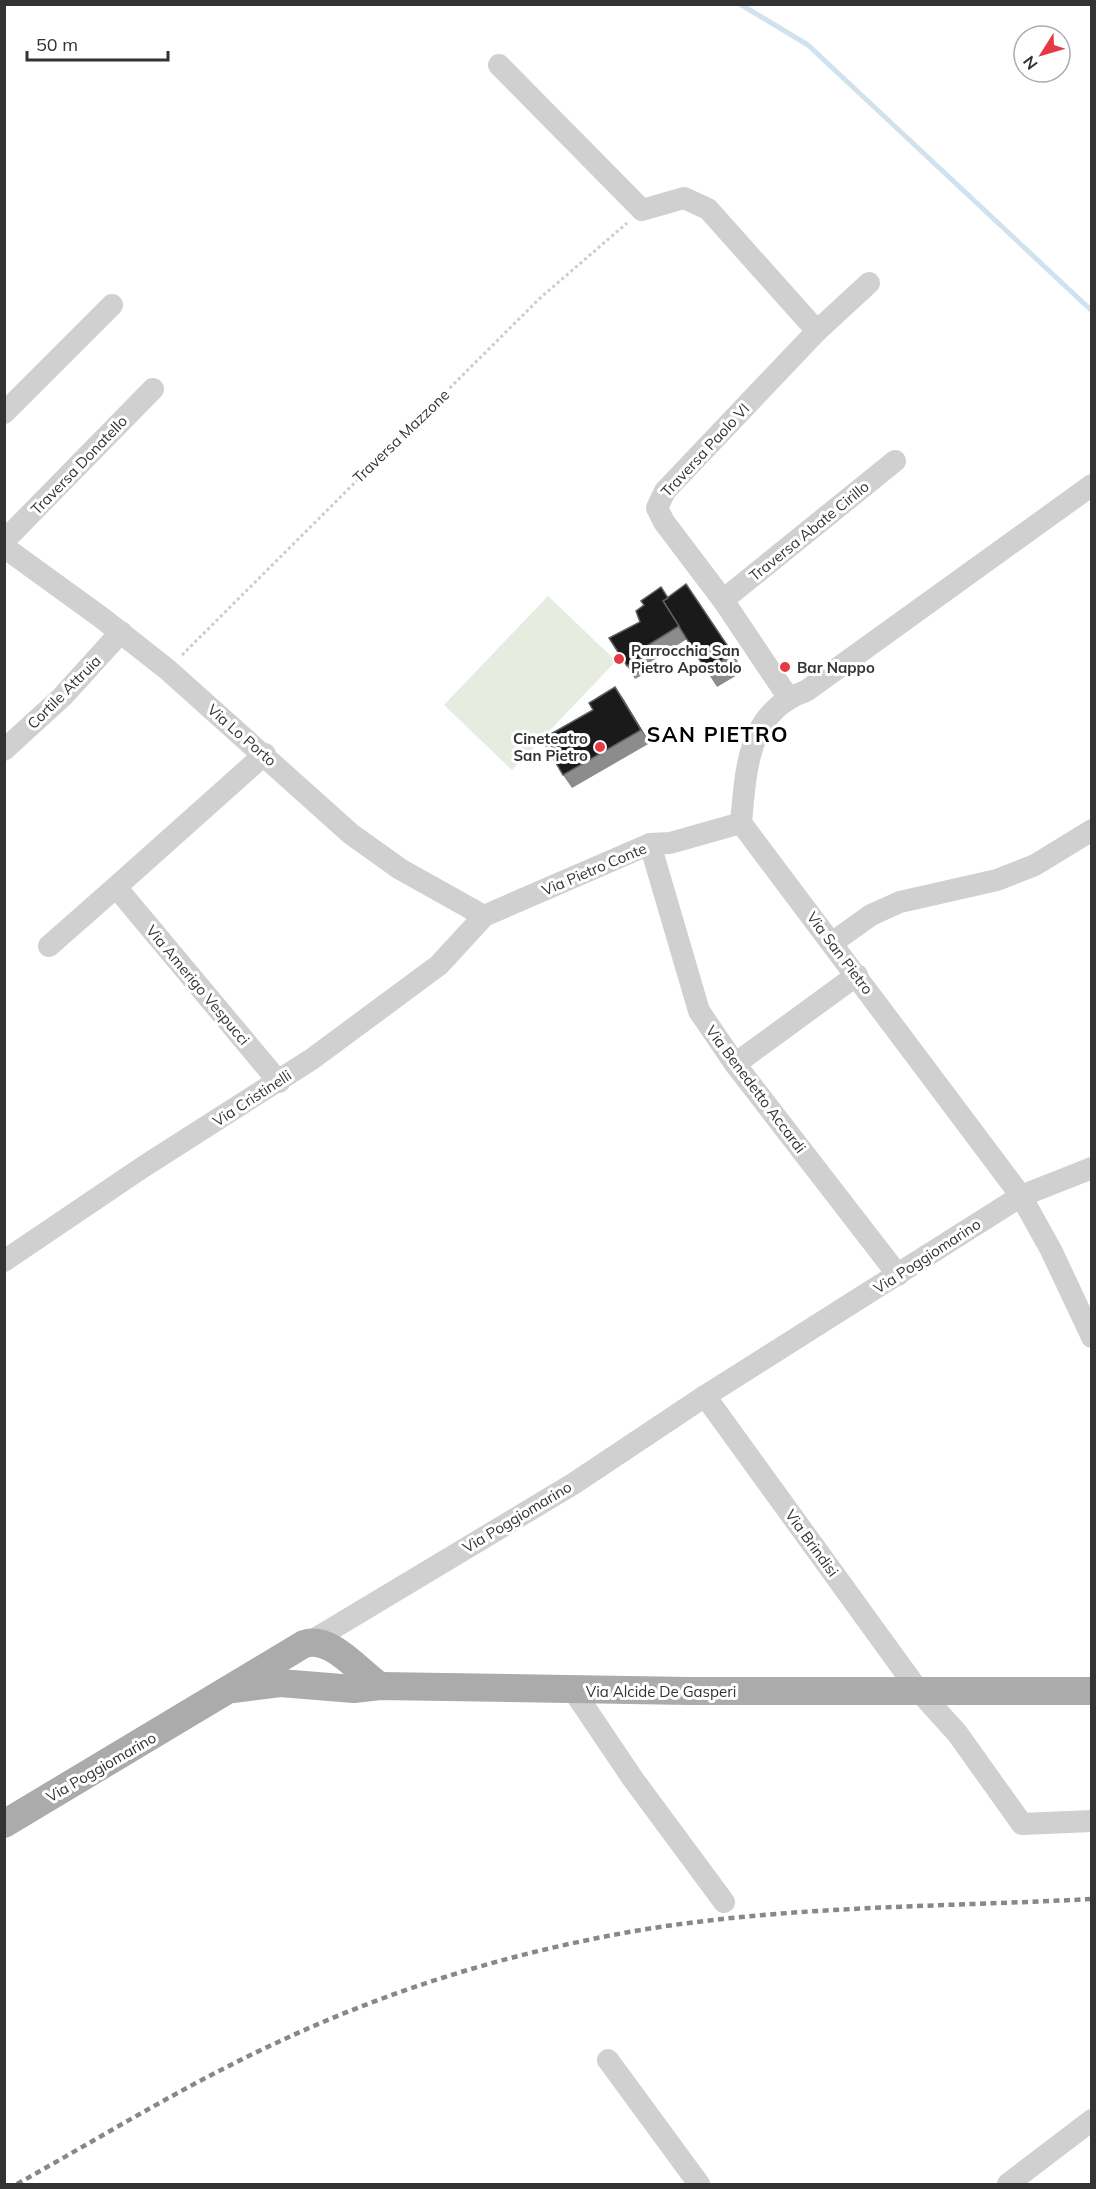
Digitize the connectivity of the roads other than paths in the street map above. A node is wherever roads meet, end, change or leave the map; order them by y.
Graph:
1 (499, 65) dead end
2 (869, 283) dead end
3 (111, 305) dead end
4 (817, 331) junction
5 (153, 389) dead end
6 (4, 413) edge
7 (895, 461) dead end
8 (1092, 484) edge
9 (6, 550) edge
10 (723, 600) junction
11 (121, 632) junction
12 (788, 697) junction
13 (4, 750) edge
14 (265, 754) junction
15 (741, 823) junction
16 (1092, 830) edge
17 (650, 844) junction
18 (116, 887) junction
19 (484, 916) junction
20 (832, 944) junction
21 (49, 946) dead end
22 (857, 975) junction
23 (735, 1064) junction
24 (279, 1082) junction
25 (1092, 1168) edge
26 (1021, 1196) junction
27 (4, 1261) edge
28 (898, 1275) junction
29 (1092, 1337) edge
30 (705, 1396) junction
31 (314, 1647) junction
32 (311, 1684) junction
33 (380, 1686) junction
34 (233, 1689) junction
35 (573, 1690) junction
36 (918, 1690) junction
37 (1092, 1691) edge
38 (1092, 1821) edge
39 (4, 1824) edge
40 (724, 1902) dead end
41 (608, 2060) dead end
42 (1092, 2120) edge
43 (699, 2184) edge
44 (1008, 2184) edge

1 - 4 street
2 - 4 street, Traversa Paolo VI
3 - 6 street
4 - 10 street, Traversa Paolo VI
5 - 9 street, Traversa Donatello
7 - 10 street, Traversa Abate Cirillo
8 - 12 street
9 - 11 street, Via Lo Porto
10 - 12 street, Traversa Paolo VI
11 - 13 street, Cortile Attruia
11 - 14 street, Via Lo Porto
12 - 15 street
14 - 18 street
14 - 19 street, Via Lo Porto
15 - 17 street, Via Pietro Conte
15 - 20 street, Via San Pietro
16 - 20 street
17 - 19 street, Via Pietro Conte
17 - 23 street, Via Benedetto Accardi
18 - 21 street
18 - 24 street, Via Amerigo Vespucci
19 - 24 street, Via Cristinelli
20 - 22 street, Via San Pietro
22 - 23 street
22 - 26 street, Via San Pietro
23 - 28 street, Via Benedetto Accardi
24 - 27 street, Via Cristinelli
25 - 26 street, Via Poggiomarino
26 - 28 street, Via Poggiomarino
26 - 29 street, Via San Pietro
28 - 30 street, Via Poggiomarino
30 - 31 street, Via Poggiomarino
30 - 36 street, Via Brindisi
31 - 32 main road
31 - 32 main road
31 - 33 main road
31 - 34 main road, Via Poggiomarino
32 - 33 main road, Via Alcide De Gasperi
32 - 34 main road, Via Alcide De Gasperi
33 - 35 main road, Via Alcide De Gasperi
34 - 39 main road, Via Poggiomarino
35 - 36 main road, Via Alcide De Gasperi
35 - 40 street
36 - 37 main road, Via Alcide De Gasperi
36 - 38 street, Via Brindisi
41 - 43 street
42 - 44 street

